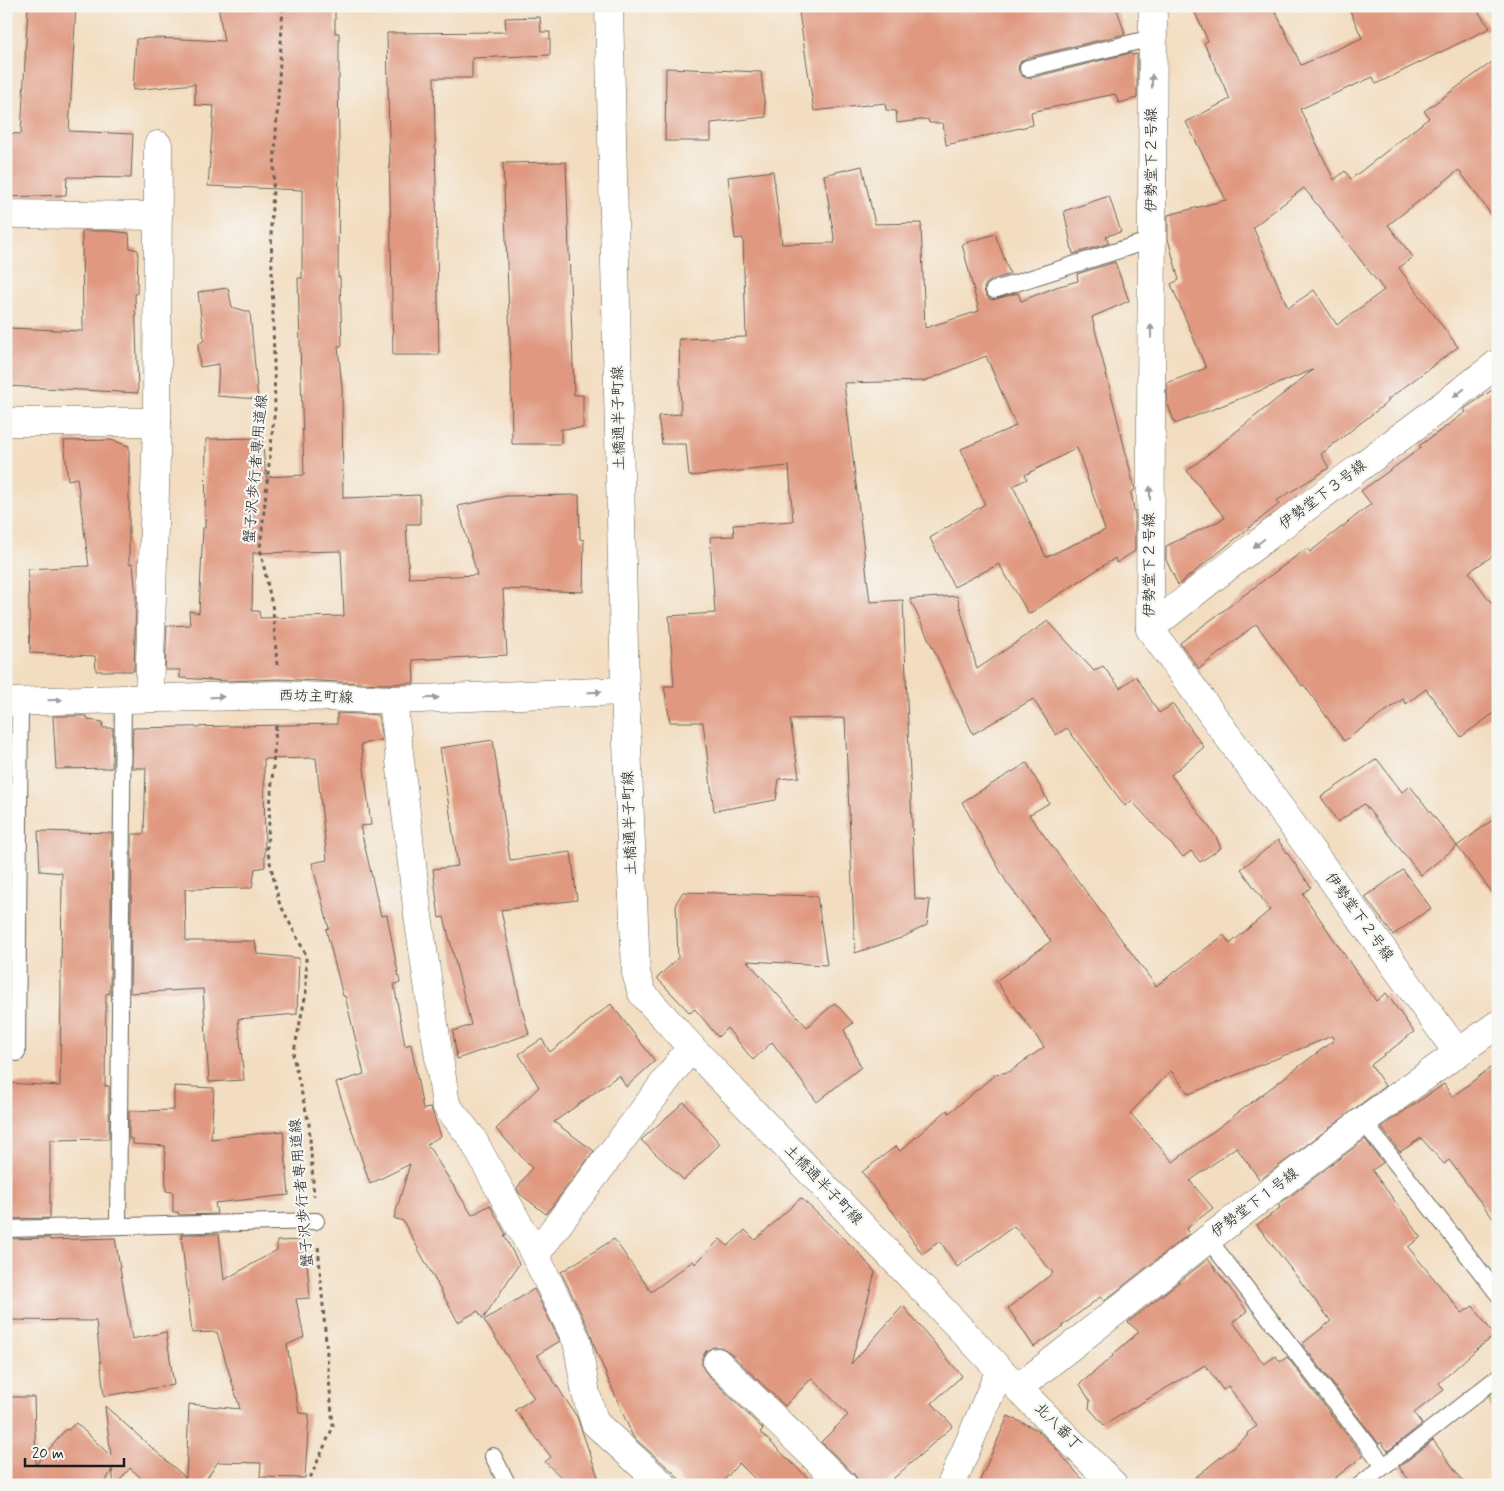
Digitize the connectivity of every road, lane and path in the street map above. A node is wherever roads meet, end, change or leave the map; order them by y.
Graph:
1 (283, 6) edge
2 (609, 6) edge
3 (1153, 6) edge
4 (1152, 38) junction
5 (1028, 68) dead end
6 (158, 145) dead end
7 (6, 214) edge
8 (158, 216) junction
9 (1151, 240) junction
10 (994, 290) dead end
11 (1498, 363) edge
12 (6, 422) edge
13 (157, 422) junction
14 (1150, 629) junction
15 (625, 691) junction
16 (278, 695) junction
17 (136, 699) junction
18 (393, 700) junction
19 (13, 701) edge
20 (1498, 1024) edge
21 (691, 1048) junction
22 (17, 1052) dead end
23 (1458, 1053) junction
24 (1363, 1121) junction
25 (316, 1221) junction
26 (118, 1226) junction
27 (6, 1229) edge
28 (1208, 1239) junction
29 (535, 1255) junction
30 (1498, 1294) edge
31 (717, 1362) dead end
32 (1498, 1377) edge
33 (1009, 1379) junction
34 (493, 1456) dead end
35 (1384, 1466) junction
36 (307, 1485) edge
37 (508, 1485) edge
38 (663, 1485) edge
39 (843, 1485) edge
40 (951, 1485) edge
41 (1114, 1485) edge
42 (1360, 1485) edge

1 - 16 path, 蟹子沢歩行者専用道線
2 - 15 street, 土橋通半子町線
3 - 4 street, 伊勢堂下２号線
4 - 5 lane
9 -> 4 street, 伊勢堂下２号線
6 - 8 street
7 - 8 street
8 - 13 street
9 - 10 lane
14 -> 9 street, 伊勢堂下２号線
11 -> 14 street, 伊勢堂下３号線
12 - 13 street
13 - 17 street
14 - 23 street, 伊勢堂下２号線
18 -> 15 street, 西坊主町線
15 - 21 street, 土橋通半子町線
17 -> 16 street, 西坊主町線
16 - 18 street, 西坊主町線
16 - 25 path, 蟹子沢歩行者専用道線
19 -> 17 street, 西坊主町線
17 - 26 lane
18 - 29 street
19 - 22 lane
20 - 23 street, 伊勢堂下１号線
21 - 29 street
21 - 33 street, 土橋通半子町線
23 - 24 street, 伊勢堂下１号線
24 - 28 street, 伊勢堂下１号線
24 - 30 lane
25 - 26 lane
25 - 36 path, 蟹子沢歩行者専用道線
26 - 27 lane
28 - 33 street, 伊勢堂下１号線
28 - 35 lane
29 - 38 street
31 - 39 street
32 - 35 lane
33 - 40 street
33 - 41 street, 北八番丁
34 - 37 lane
35 - 42 lane

